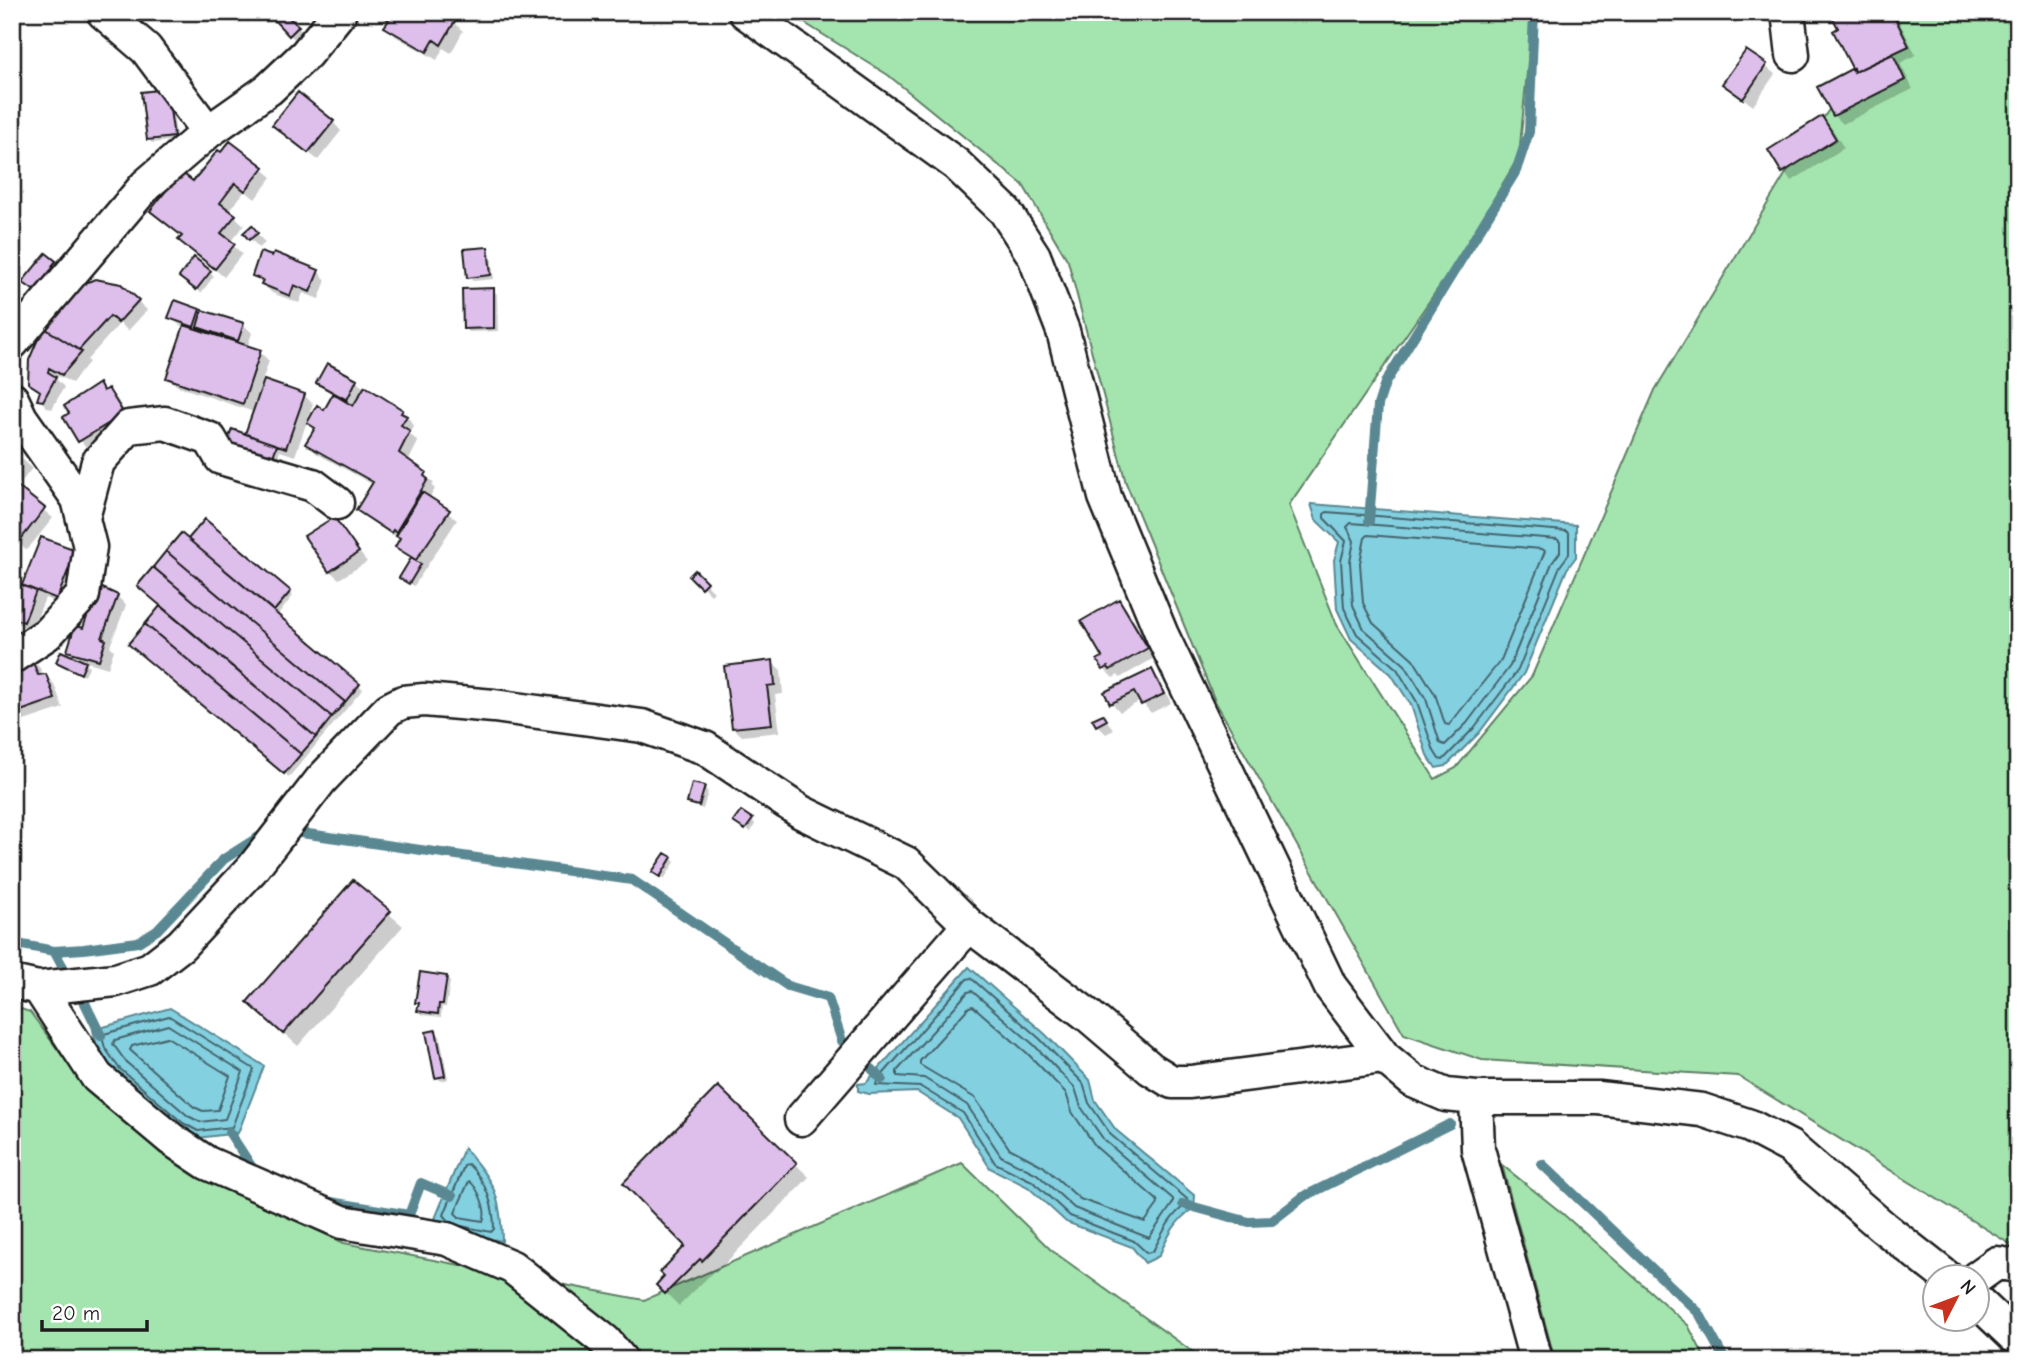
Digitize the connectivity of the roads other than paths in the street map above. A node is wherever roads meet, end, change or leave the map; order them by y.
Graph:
1 (103, 12) edge
2 (340, 12) edge
3 (745, 12) edge
4 (1788, 12) edge
5 (1793, 55) dead end
6 (208, 132) junction
7 (12, 343) edge
8 (12, 399) edge
9 (337, 503) dead end
10 (83, 518) junction
11 (12, 657) edge
12 (969, 925) junction
13 (26, 985) edge
14 (1384, 1057) junction
15 (1476, 1098) junction
16 (801, 1119) dead end
17 (1930, 1264) edge
18 (2018, 1266) edge
19 (1992, 1267) edge
20 (1992, 1315) edge
21 (2018, 1340) edge
22 (621, 1360) edge
23 (1536, 1360) edge

1 - 6 street
2 - 6 street
3 - 14 street
4 - 5 street
6 - 7 street
8 - 10 street
9 - 10 street
10 - 11 street
12 - 13 street
12 - 14 street
12 - 16 street
13 - 22 street
14 - 15 street
15 - 17 street
15 - 23 street
18 - 19 street
20 - 21 street

